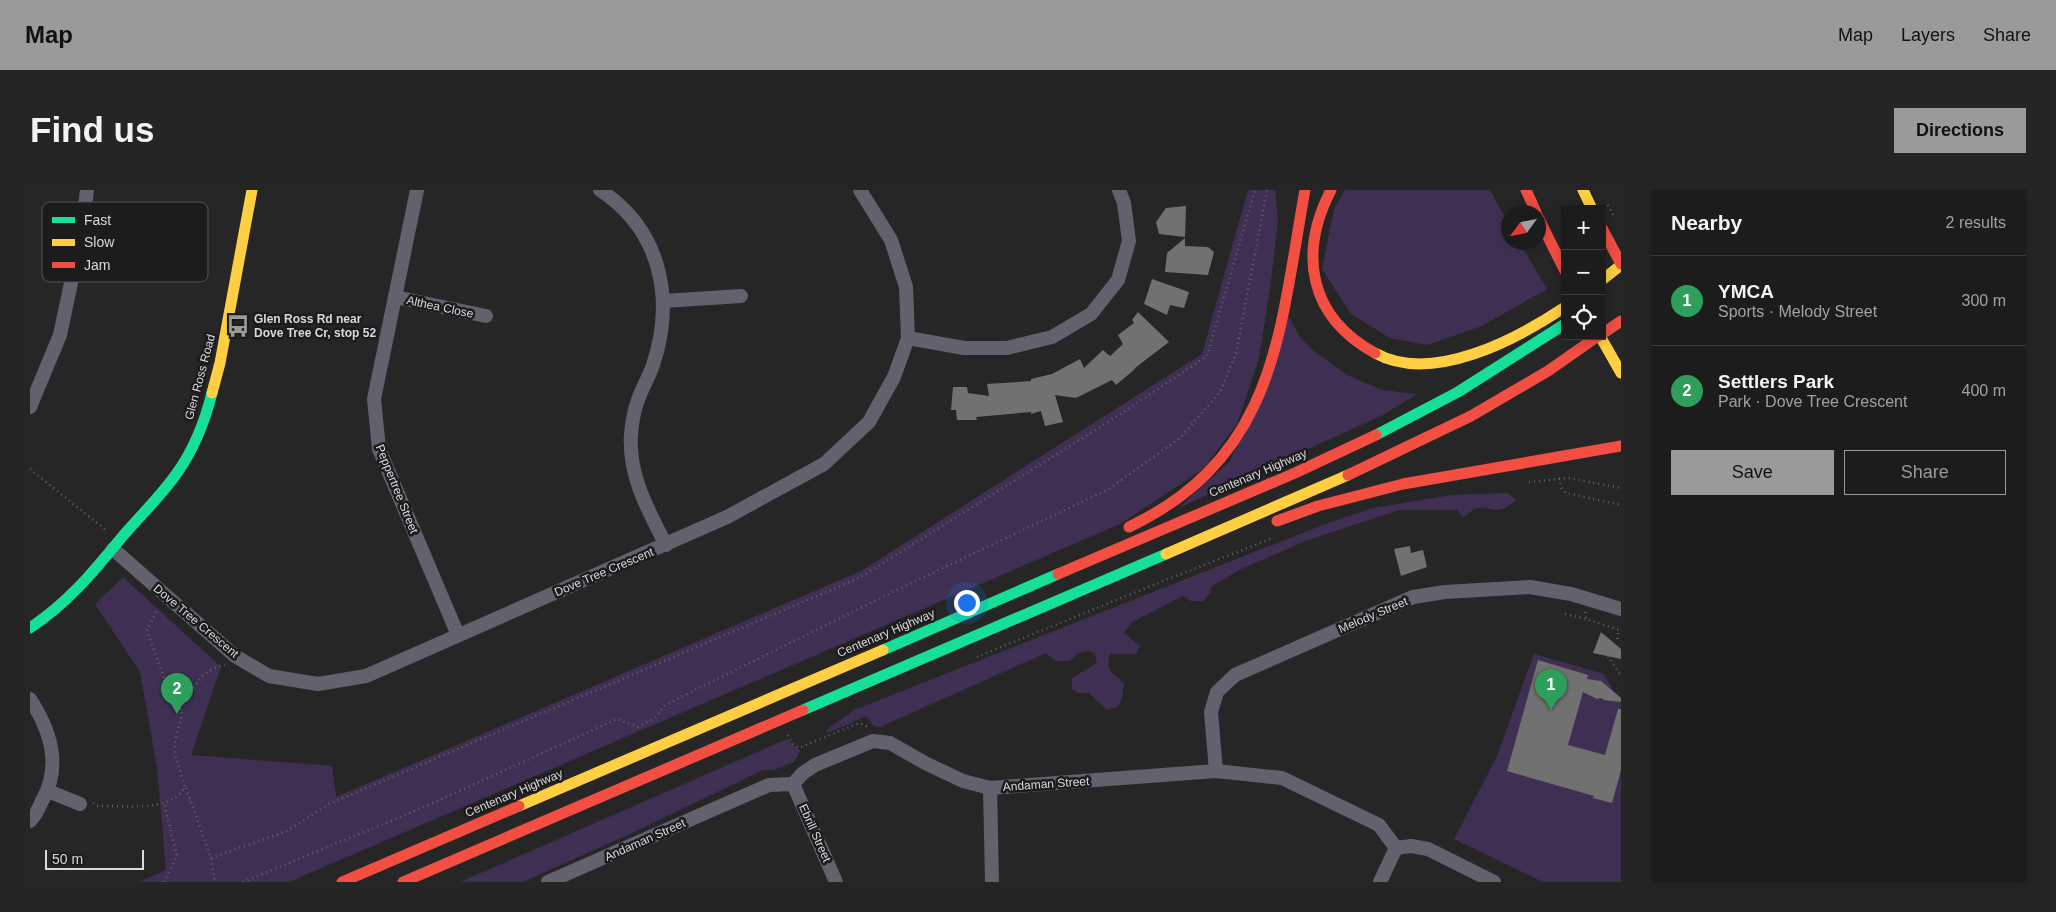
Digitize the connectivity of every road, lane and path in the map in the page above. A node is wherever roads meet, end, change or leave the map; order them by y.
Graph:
1 (252, 190) edge
2 (417, 190) edge
3 (600, 190) edge
4 (860, 190) edge
5 (1120, 190) edge
6 (1255, 190) edge
7 (1267, 190) edge
8 (1305, 190) edge
9 (1331, 190) edge
10 (1526, 190) edge
11 (1582, 190) edge
12 (1533, 205) edge
13 (1590, 205) edge
14 (1546, 233) edge
15 (1606, 235) edge
16 (1561, 263) edge
17 (1621, 265) edge
18 (1606, 277) edge
19 (71, 282) edge
20 (741, 296) dead end
21 (395, 297) junction
22 (664, 302) junction
23 (1561, 310) edge
24 (486, 316) dead end
25 (1621, 320) edge
26 (1561, 327) edge
27 (1606, 331) edge
28 (908, 338) junction
29 (1593, 340) edge
30 (1603, 340) edge
31 (1619, 371) edge
32 (30, 407) edge
33 (1621, 446) edge
34 (30, 468) edge
35 (1559, 478) junction
36 (1525, 482) dead end
37 (1621, 488) edge
38 (1621, 505) edge
39 (1262, 527) dead end
40 (1122, 531) dead end
41 (1276, 537) dead end
42 (116, 545) junction
43 (666, 545) junction
44 (1184, 559) dead end
45 (1148, 562) junction
46 (1034, 572) dead end
47 (995, 603) junction
48 (1621, 609) edge
49 (1586, 610) dead end
50 (156, 612) dead end
51 (1565, 614) dead end
52 (1586, 619) junction
53 (30, 628) edge
54 (458, 635) junction
55 (1621, 640) edge
56 (235, 656) junction
57 (1608, 656) dead end
58 (973, 658) dead end
59 (1620, 674) dead end
60 (30, 699) edge
61 (181, 710) junction
62 (788, 734) dead end
63 (873, 741) junction
64 (1216, 771) junction
65 (793, 784) junction
66 (185, 787) junction
67 (990, 788) junction
68 (48, 791) junction
69 (166, 802) junction
70 (80, 804) joint
71 (30, 821) edge
72 (1396, 848) junction
73 (212, 858) junction
74 (164, 882) edge
75 (215, 882) edge
76 (243, 882) edge
77 (342, 882) edge
78 (403, 882) edge
79 (548, 882) edge
80 (836, 882) edge
81 (992, 882) edge
82 (1380, 882) edge
83 (1494, 882) edge

1 - 42 main road, Glen Ross Road
2 - 21 street, Peppertree Street
3 - 22 street
4 - 28 street, Dove Tree Crescent
5 - 28 street
6 - 73 path
7 - 76 path
8 - 40 main road
9 - 23 main road
10 - 12 main road
11 - 13 main road
14 - 16 main road
15 - 17 main road
17 - 18 main road
19 - 32 street
20 - 22 street
21 - 24 street, Althea Close
21 - 54 street, Peppertree Street
22 - 43 street
25 - 27 main road
26 - 47 main road, Centenary Highway
28 - 43 street, Dove Tree Crescent
29 - 45 main road
30 - 31 main road
33 - 39 main road
34 - 42 path
35 - 36 path
35 - 37 path
35 - 38 path
41 - 58 path
42 - 53 main road, Glen Ross Road
42 - 56 street, Dove Tree Crescent
43 - 54 street, Dove Tree Crescent
44 - 45 main road
45 - 78 main road
46 - 47 main road
47 - 77 main road, Centenary Highway
48 - 64 street, Melody Street
49 - 52 path
50 - 61 path
51 - 52 path
52 - 55 path
54 - 56 street, Dove Tree Crescent
56 - 61 path
57 - 59 path
60 - 68 street
61 - 66 path
62 - 63 path
63 - 65 street
63 - 67 street, Andaman Street
64 - 67 street, Andaman Street
64 - 72 street, Andaman Street
65 - 79 street, Andaman Street
65 - 80 street, Ebrill Street
66 - 69 path
66 - 73 path
67 - 81 street
68 - 70 street
68 - 71 street
69 - 70 path
69 - 74 path
72 - 82 street
72 - 83 street
73 - 75 path

